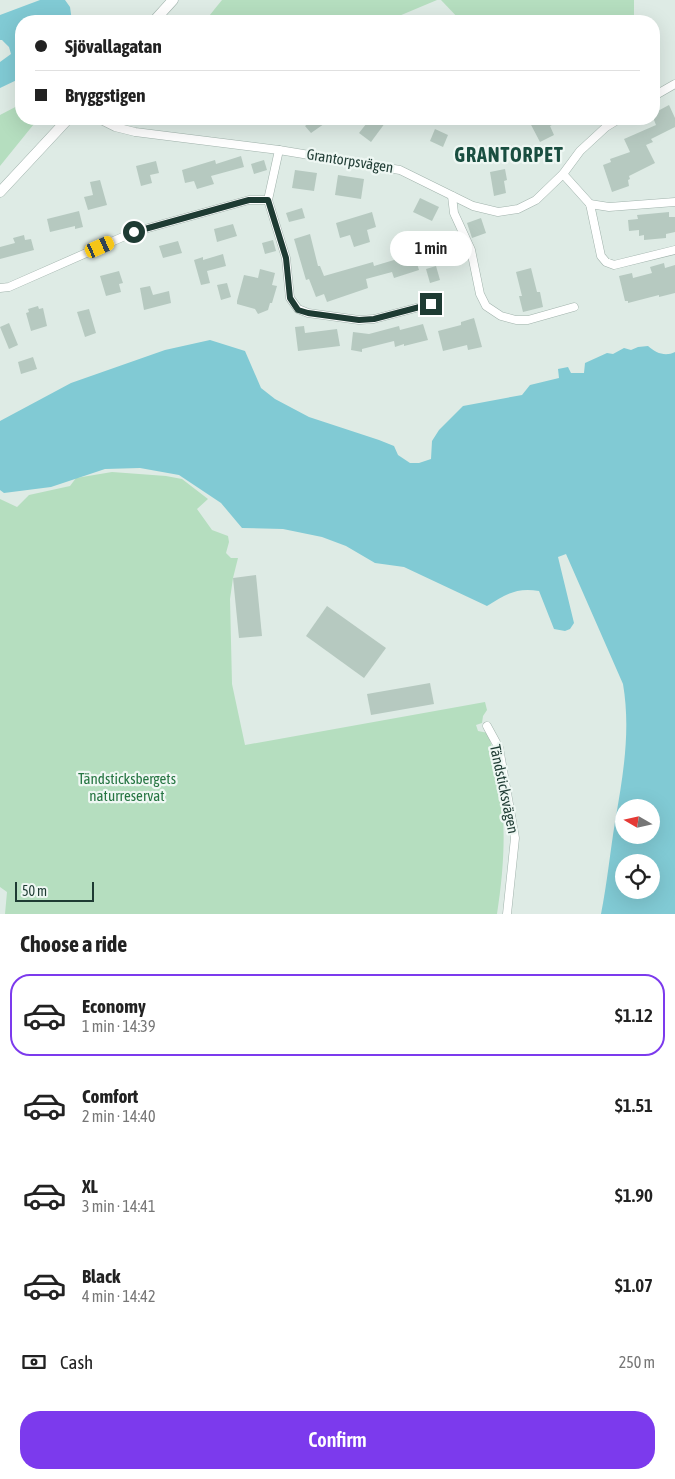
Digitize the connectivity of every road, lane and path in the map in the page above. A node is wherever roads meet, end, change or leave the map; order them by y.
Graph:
1 (173, 0) edge
2 (159, 15) edge
3 (675, 84) edge
4 (660, 93) edge
5 (62, 125) edge
6 (111, 125) edge
7 (609, 125) edge
8 (279, 150) junction
9 (563, 174) junction
10 (0, 192) edge
11 (452, 196) junction
12 (268, 200) junction
13 (675, 202) edge
14 (590, 204) junction
15 (675, 250) edge
16 (0, 288) edge
17 (431, 304) dead end
18 (574, 308) dead end
19 (487, 726) dead end
20 (507, 914) edge

1 - 2 street
3 - 4 street
5 - 10 street
6 - 8 street, Grantorpsvägen
7 - 9 street, Grantorpsvägen
8 - 11 street, Grantorpsvägen
8 - 12 street
9 - 11 street, Grantorpsvägen
9 - 14 street
11 - 18 street
12 - 16 street
12 - 17 street
13 - 14 street
14 - 15 street
19 - 20 street, Tändsticksvägen

